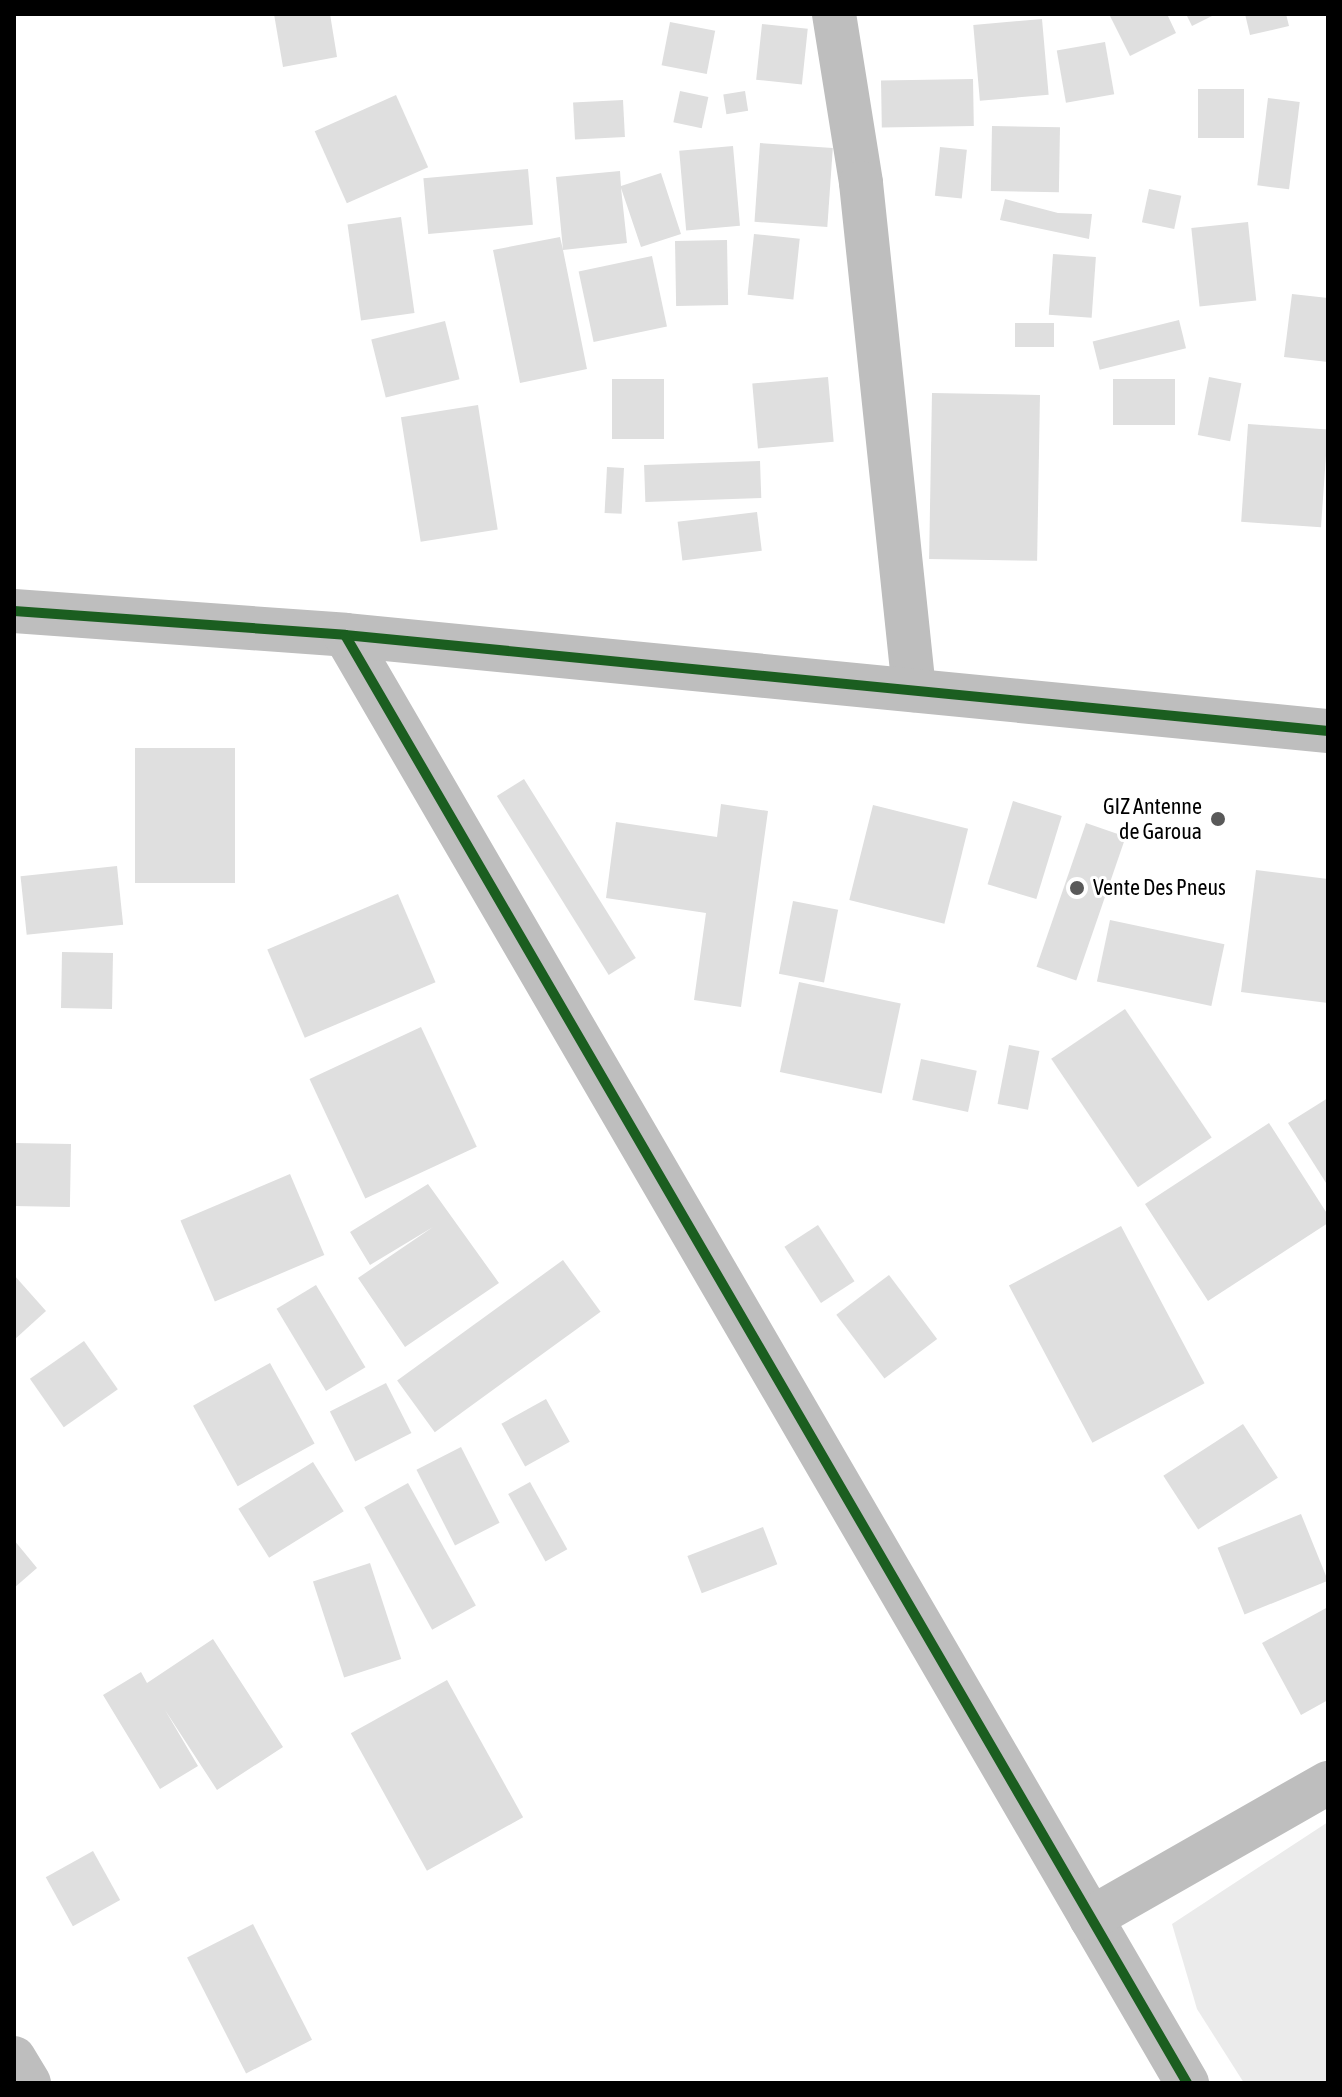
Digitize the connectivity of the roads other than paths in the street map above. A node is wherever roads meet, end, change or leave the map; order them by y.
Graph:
1 (834, 14) edge
2 (14, 611) edge
3 (345, 635) junction
4 (914, 690) junction
5 (1328, 731) edge
6 (1328, 1783) edge
7 (1091, 1918) junction
8 (14, 2058) edge
9 (29, 2083) edge
10 (1187, 2083) edge

1 - 4 street
2 - 3 street
3 - 4 street
3 - 7 street
4 - 5 street
6 - 7 street
7 - 10 street
8 - 9 street

